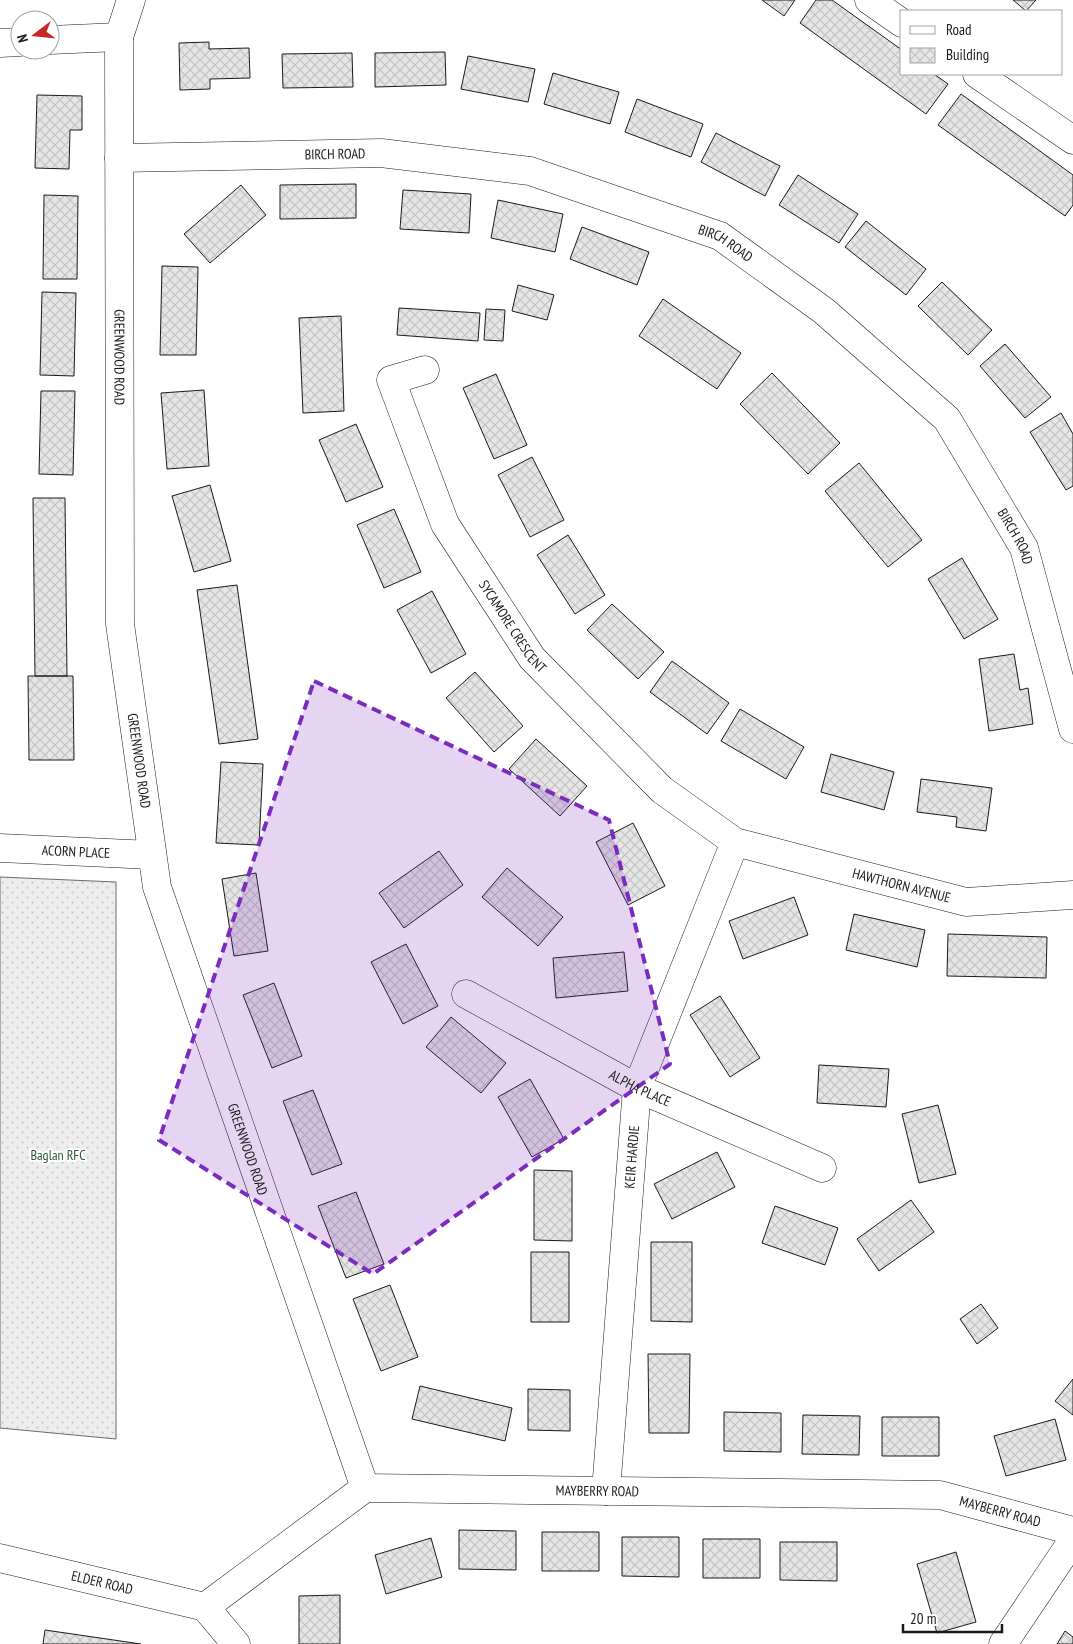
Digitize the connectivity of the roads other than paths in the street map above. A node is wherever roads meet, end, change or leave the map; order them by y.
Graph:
1 (131, 0) edge
2 (869, 0) edge
3 (900, 21) edge
4 (119, 37) junction
5 (60, 40) edge
6 (978, 75) edge
7 (1073, 140) edge
8 (119, 158) junction
9 (425, 370) dead end
10 (1073, 729) edge
11 (735, 842) junction
12 (0, 848) edge
13 (152, 855) junction
14 (1073, 895) edge
15 (466, 994) dead end
16 (637, 1088) junction
17 (822, 1168) dead end
18 (365, 1488) junction
19 (606, 1490) junction
20 (1073, 1531) edge
21 (1073, 1540) edge
22 (0, 1558) edge
23 (205, 1607) junction
24 (236, 1644) edge
25 (1004, 1644) edge

1 - 4 street, GREENWOOD ROAD
2 - 3 street
4 - 5 street
4 - 8 street, GREENWOOD ROAD
6 - 7 street
8 - 10 street, BIRCH ROAD
8 - 13 street, GREENWOOD ROAD
9 - 11 street, SYCAMORE CRESCENT
11 - 14 street, HAWTHORN AVENUE
11 - 16 street, KEIR HARDIE
12 - 13 street, ACORN PLACE
13 - 18 street, GREENWOOD ROAD
15 - 16 street, ALPHA PLACE
16 - 17 street, ALPHA PLACE
16 - 19 street, KEIR HARDIE
18 - 19 street, MAYBERRY ROAD
18 - 23 street
19 - 20 street, MAYBERRY ROAD
21 - 25 street
22 - 23 street, ELDER ROAD
23 - 24 street

